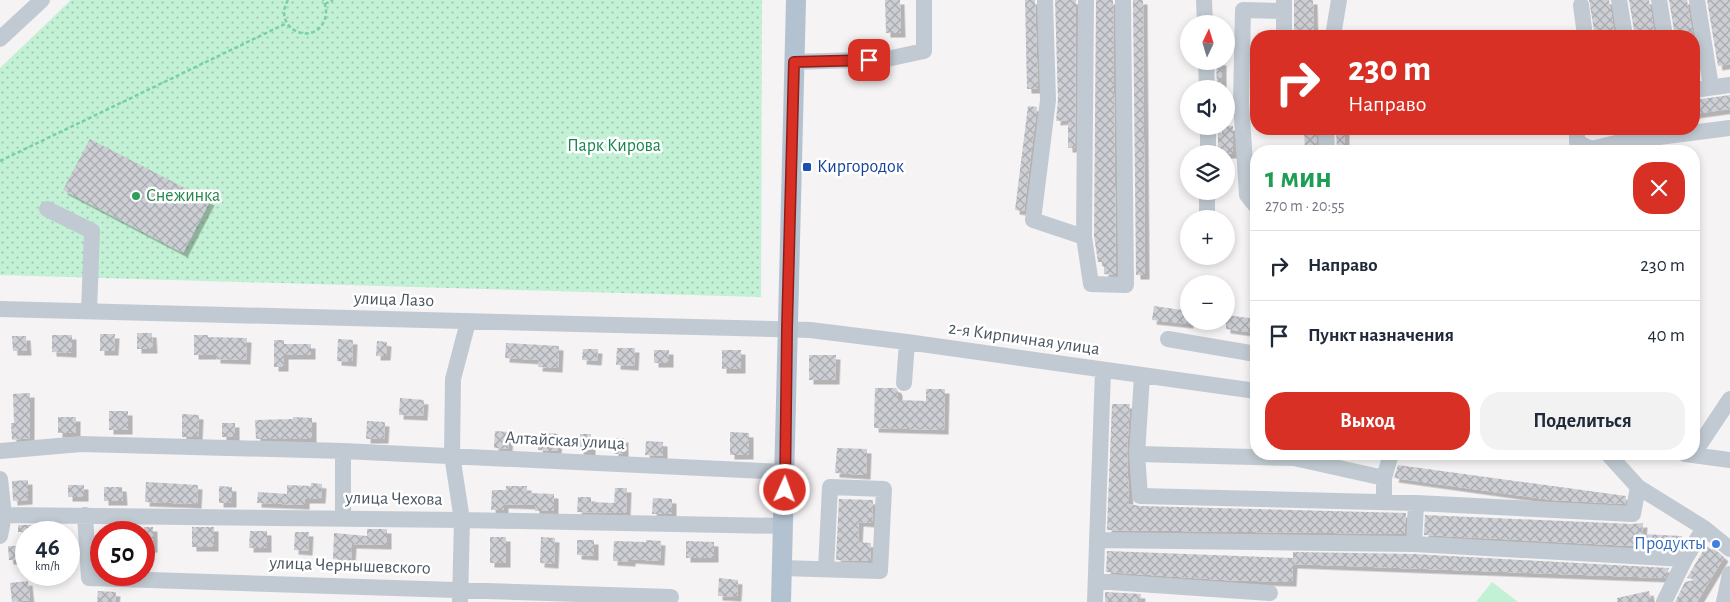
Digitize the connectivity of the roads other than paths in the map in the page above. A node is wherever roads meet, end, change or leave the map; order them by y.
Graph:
1 (42, 0) edge
2 (796, 0) edge
3 (924, 0) edge
4 (1045, 0) edge
5 (1086, 0) edge
6 (1122, 0) edge
7 (1204, 0) edge
8 (1339, 0) edge
9 (1619, 0) edge
10 (1659, 0) edge
11 (1697, 0) edge
12 (1243, 5) edge
13 (1581, 5) dead end
14 (1284, 6) edge
15 (1205, 15) edge
16 (1284, 30) edge
17 (1334, 30) edge
18 (1584, 30) edge
19 (1624, 30) edge
20 (1664, 30) edge
21 (0, 39) edge
22 (794, 62) junction
23 (1730, 85) edge
24 (1711, 87) junction
25 (1700, 89) edge
26 (1241, 102) junction
27 (1235, 106) edge
28 (1730, 128) edge
29 (1700, 132) edge
30 (1577, 135) edge
31 (1675, 135) edge
32 (1582, 145) edge
33 (1609, 145) edge
34 (1250, 199) edge
35 (46, 209) dead end
36 (1084, 237) junction
37 (0, 309) edge
38 (89, 312) junction
39 (468, 322) junction
40 (787, 329) junction
41 (1168, 339) dead end
42 (907, 342) junction
43 (1250, 353) edge
44 (1103, 370) junction
45 (1142, 376) junction
46 (904, 383) dead end
47 (1250, 390) edge
48 (1730, 399) edge
49 (1700, 441) edge
50 (0, 451) edge
51 (343, 451) junction
52 (1137, 454) junction
53 (452, 455) junction
54 (1700, 455) edge
55 (1250, 457) edge
56 (1303, 460) edge
57 (1389, 460) edge
58 (1613, 460) edge
59 (1730, 460) edge
60 (785, 472) junction
61 (1384, 478) junction
62 (0, 479) edge
63 (1638, 487) junction
64 (1384, 502) junction
65 (1416, 503) junction
66 (4, 515) junction
67 (85, 516) junction
68 (344, 518) junction
69 (462, 520) junction
70 (784, 526) junction
71 (1704, 528) junction
72 (0, 536) edge
73 (1097, 540) junction
74 (1414, 544) junction
75 (1730, 549) edge
76 (1685, 558) junction
77 (782, 568) junction
78 (826, 569) junction
79 (1730, 574) edge
80 (1096, 581) junction
81 (1270, 592) dead end
82 (460, 596) edge
83 (671, 597) dead end
84 (781, 602) edge
85 (1095, 602) edge
86 (1664, 602) edge
87 (1724, 602) edge

1 - 21 street
2 - 22 main road
3 - 22 street
4 - 36 street
5 - 36 street
6 - 36 street
7 - 15 street
8 - 17 street
9 - 19 street
10 - 20 street
11 - 24 street
12 - 14 street
12 - 26 street
13 - 18 street
14 - 16 street
22 - 40 main road
23 - 24 street
24 - 25 street
26 - 27 street
26 - 34 street
28 - 29 street
30 - 32 street
31 - 33 street
35 - 38 street
37 - 38 street, улица Лазо
38 - 39 street, улица Лазо
39 - 40 street, улица Лазо
39 - 53 street
40 - 42 street, 2-я Кирпичная улица
40 - 60 main road
41 - 43 street
42 - 44 street, 2-я Кирпичная улица
42 - 46 street
44 - 45 street, 2-я Кирпичная улица
44 - 73 street
45 - 47 street, 2-я Кирпичная улица
45 - 52 street
48 - 49 street
50 - 51 street, Алтайская улица
51 - 53 street, Алтайская улица
51 - 68 street
52 - 55 street
52 - 64 street
53 - 60 street, Алтайская улица
53 - 69 street
54 - 59 street
56 - 61 street
57 - 61 street
58 - 63 street
60 - 70 main road
61 - 64 street
62 - 66 street
63 - 65 street
63 - 71 street
64 - 65 street
65 - 74 street
66 - 67 street, улица Чехова
66 - 72 street
67 - 68 street, улица Чехова
67 - 82 street, улица Чернышевского
68 - 69 street, улица Чехова
69 - 70 street, улица Чехова
69 - 82 street
70 - 77 main road
71 - 75 street
71 - 76 street
73 - 74 street
73 - 80 street
74 - 76 street
76 - 86 street
77 - 78 street
77 - 84 main road
78 - 78 street
79 - 87 street
80 - 81 street
80 - 85 street
82 - 83 street, улица Чернышевского

